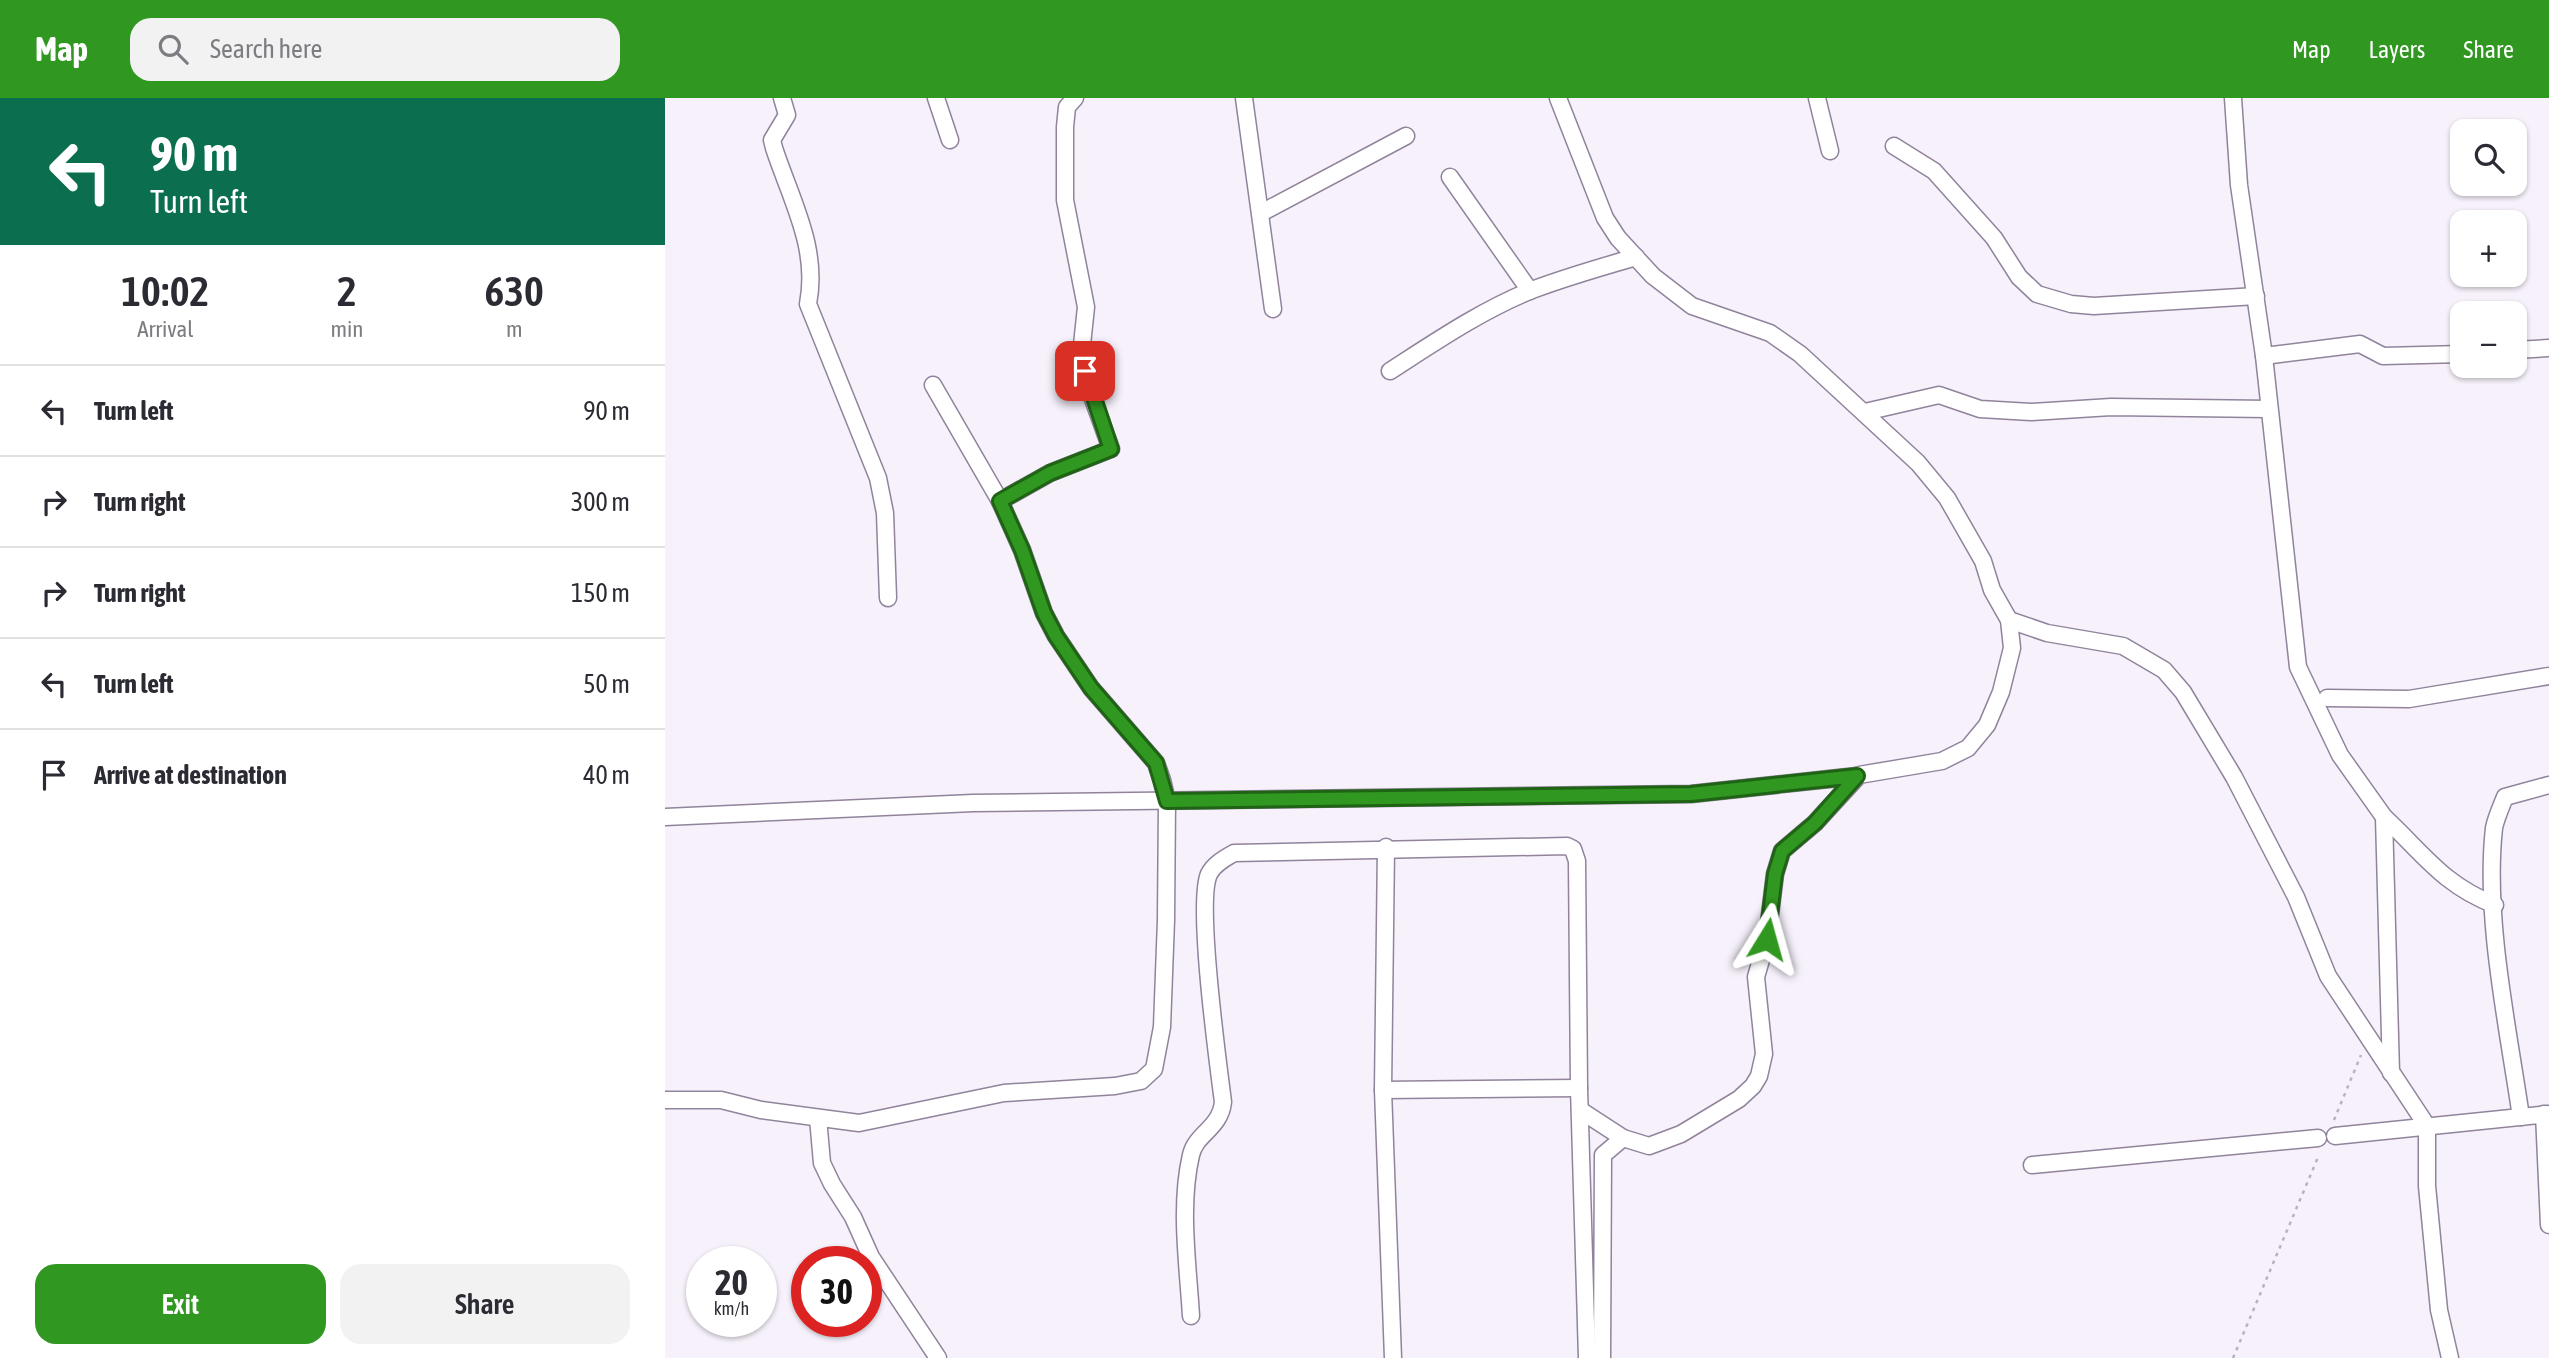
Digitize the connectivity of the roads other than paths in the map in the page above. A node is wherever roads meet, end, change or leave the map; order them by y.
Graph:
1 (782, 98) edge
2 (936, 98) edge
3 (1075, 98) edge
4 (1244, 98) edge
5 (1558, 98) edge
6 (1817, 98) edge
7 (2233, 98) edge
8 (1406, 136) dead end
9 (950, 140) dead end
10 (1894, 146) dead end
11 (1830, 151) dead end
12 (1450, 177) dead end
13 (1261, 213) junction
14 (1636, 257) junction
15 (1530, 291) junction
16 (2256, 296) junction
17 (1273, 309) dead end
18 (2549, 348) edge
19 (2527, 349) edge
20 (2450, 354) edge
21 (2264, 356) junction
22 (1390, 372) dead end
23 (933, 385) dead end
24 (2269, 409) junction
25 (1865, 412) junction
26 (1000, 501) junction
27 (888, 598) dead end
28 (2009, 620) junction
29 (2549, 676) edge
30 (2327, 698) dead end
31 (1857, 776) junction
32 (2549, 785) edge
33 (1167, 801) junction
34 (665, 817) edge
35 (2384, 817) junction
36 (1386, 847) junction
37 (2495, 905) junction
38 (2391, 1073) junction
39 (1579, 1088) junction
40 (1383, 1090) junction
41 (665, 1100) edge
42 (1580, 1110) junction
43 (2546, 1114) edge
44 (2521, 1117) junction
45 (818, 1118) junction
46 (2427, 1126) junction
47 (1623, 1138) junction
48 (2032, 1166) dead end
49 (2549, 1225) edge
50 (1191, 1317) dead end
51 (938, 1358) edge
52 (1393, 1358) edge
53 (1587, 1358) edge
54 (1602, 1358) edge
55 (2450, 1358) edge

1 - 27 street
2 - 9 street
3 - 26 street
4 - 13 street
5 - 14 street
6 - 11 street
7 - 16 street
8 - 13 street
10 - 16 street
12 - 15 street
13 - 17 street
14 - 15 street
14 - 25 street
15 - 22 street
16 - 21 street
18 - 19 street
20 - 21 street
21 - 24 street
23 - 26 street
24 - 25 street
24 - 35 street
25 - 28 street
26 - 33 street
28 - 31 street
28 - 38 street
29 - 30 street
31 - 33 street
31 - 47 street
32 - 37 street
33 - 34 street
33 - 45 street
35 - 37 street
35 - 38 street
36 - 39 street
36 - 40 street
36 - 50 street
37 - 44 street
38 - 46 street
39 - 40 street
39 - 42 street
40 - 52 street
41 - 45 street
42 - 47 street
42 - 53 street
43 - 44 street
43 - 49 street
44 - 46 street
45 - 51 street
46 - 48 street
46 - 55 street
47 - 54 street

